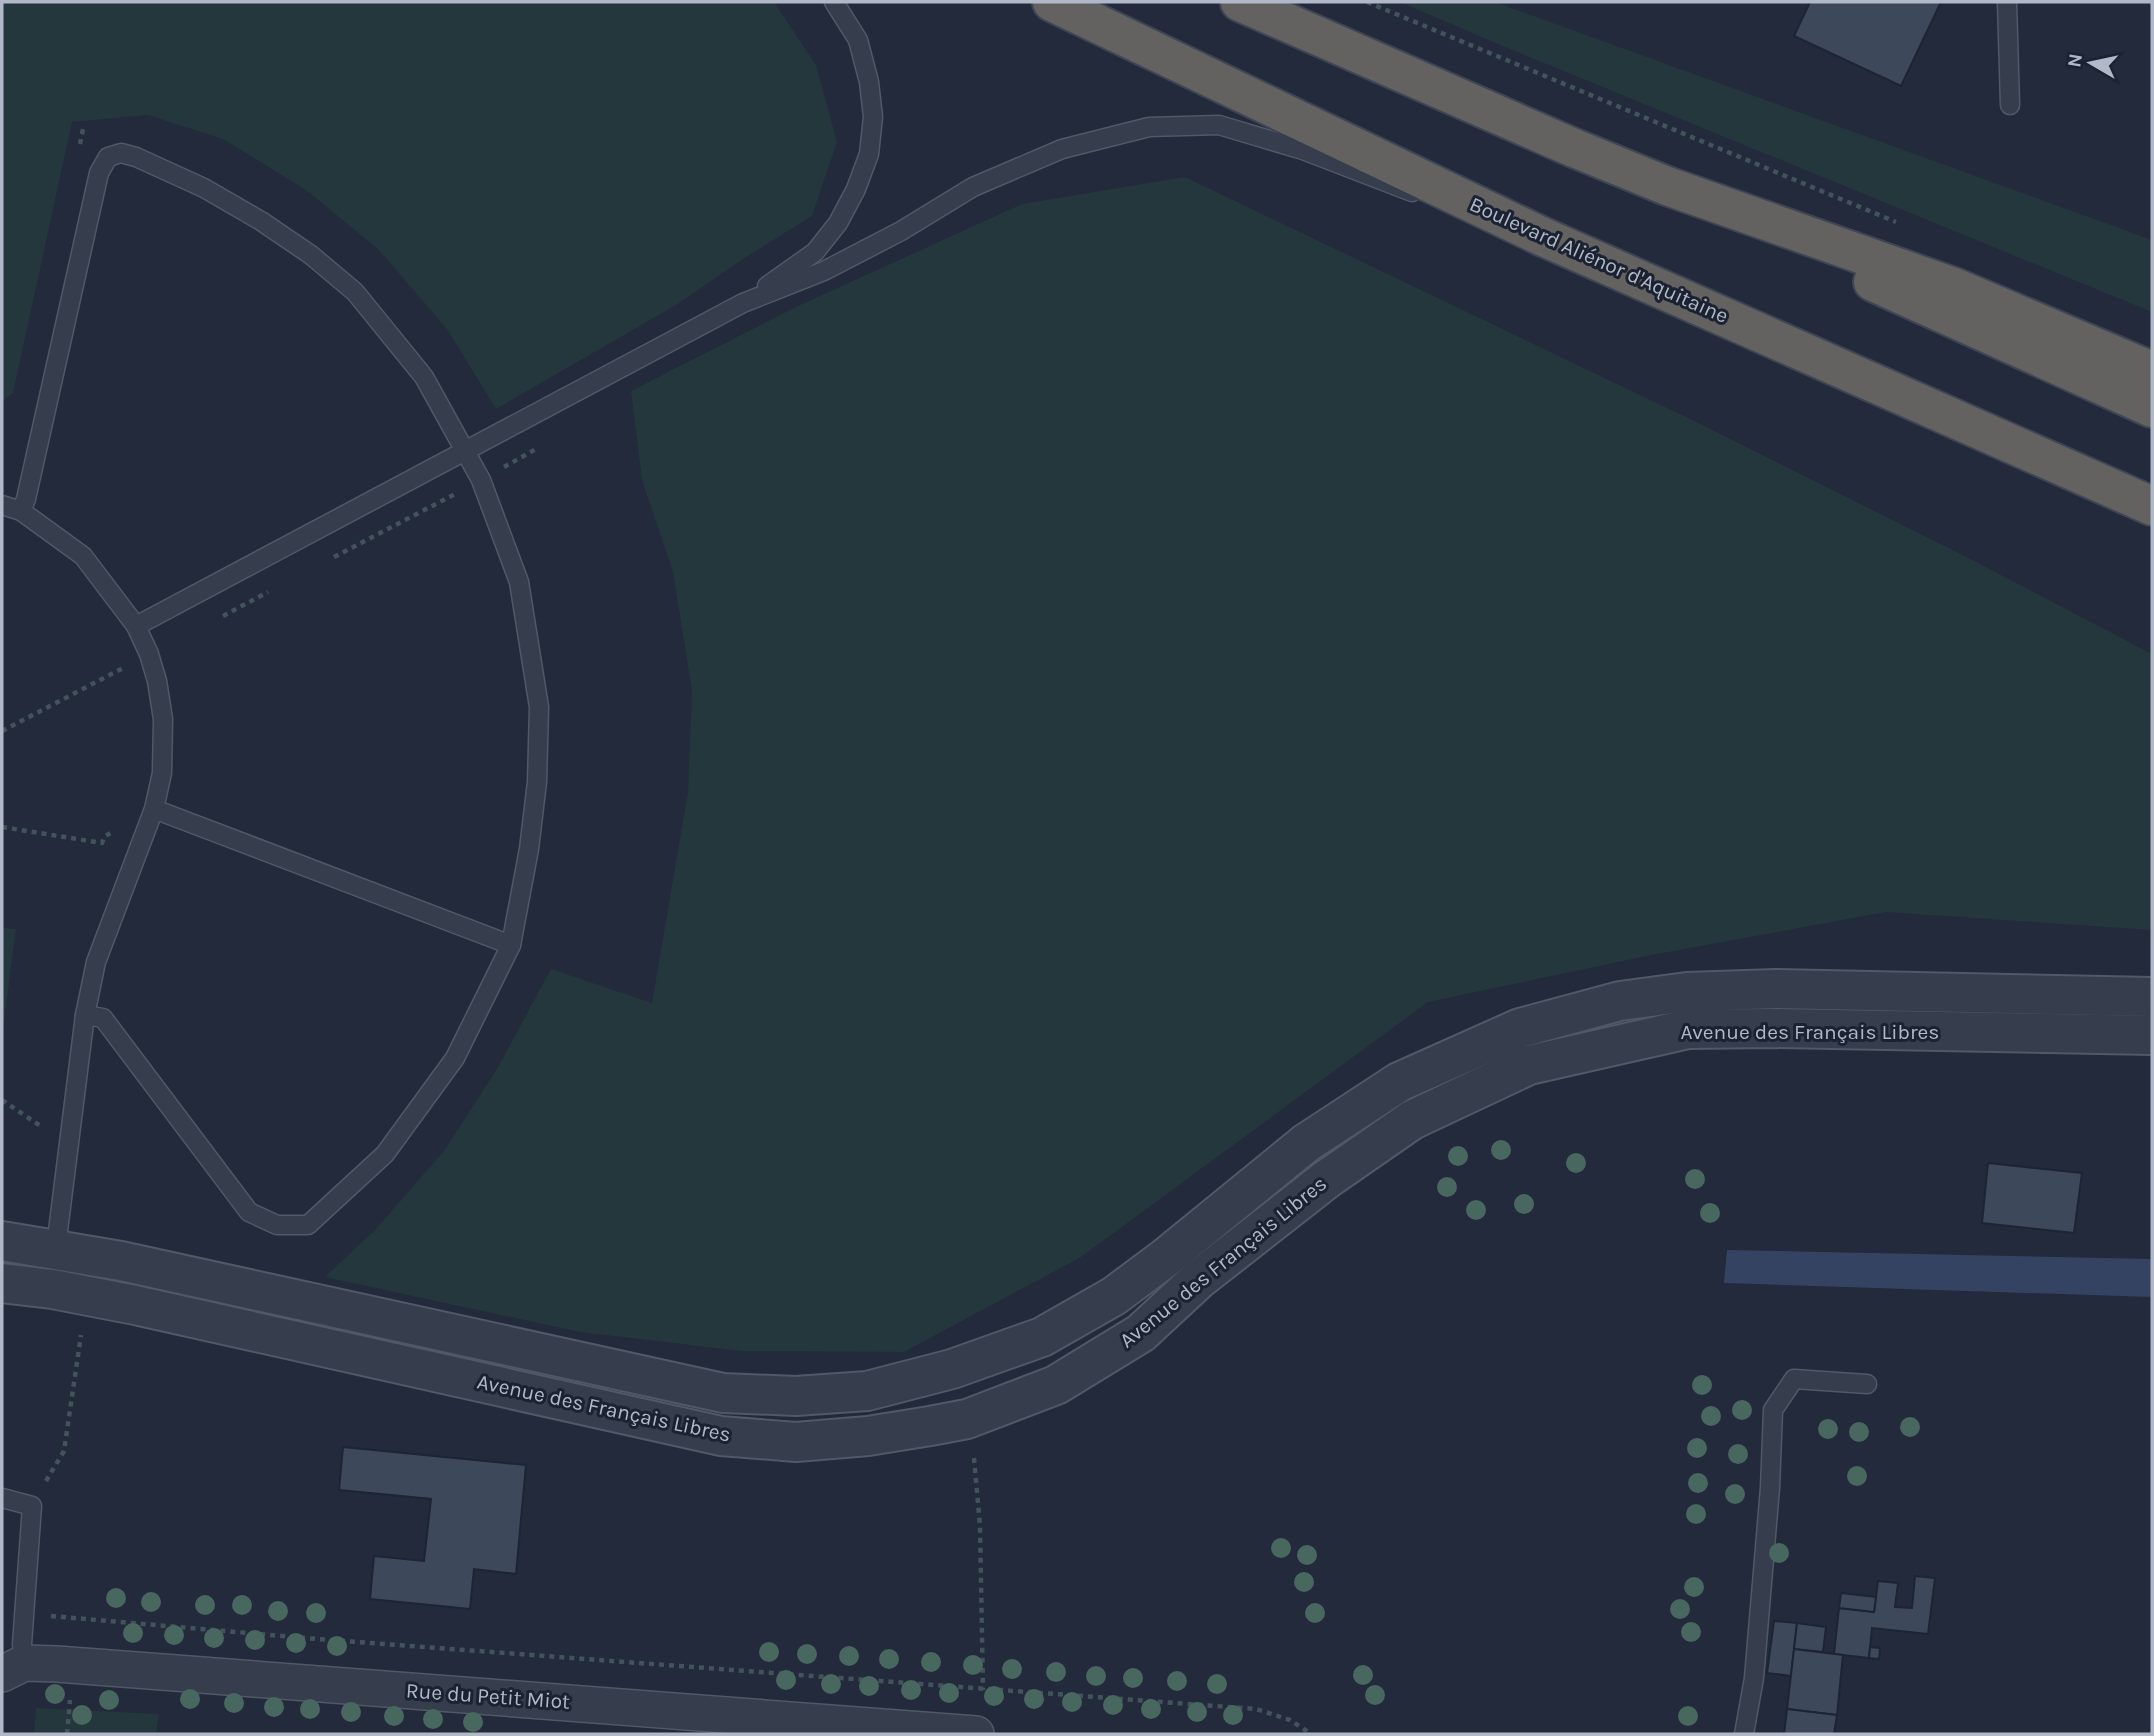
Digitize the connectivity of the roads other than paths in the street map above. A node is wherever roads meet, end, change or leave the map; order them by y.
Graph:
1 (834, 2) edge
2 (1052, 2) edge
3 (1240, 2) edge
4 (2007, 2) edge
5 (2010, 105) dead end
6 (1667, 186) junction
7 (1541, 236) junction
8 (743, 303) junction
9 (2152, 371) edge
10 (2152, 408) edge
11 (465, 451) junction
12 (2, 505) edge
13 (2152, 506) edge
14 (21, 511) junction
15 (136, 626) junction
16 (154, 809) junction
17 (511, 945) junction
18 (2152, 997) edge
19 (85, 1015) junction
20 (2152, 1035) edge
21 (2, 1241) edge
22 (56, 1250) junction
23 (2, 1283) edge
24 (52, 1289) junction
25 (1867, 1384) dead end
26 (2, 1498) edge
27 (13, 1669) edge
28 (574, 1719) edge
29 (976, 1734) edge
30 (1744, 1734) edge

1 - 8 lane
2 - 7 highway, Boulevard Aliénor d'Aquitaine
3 - 6 highway
4 - 5 lane
6 - 9 highway
6 - 10 highway
7 - 8 lane
7 - 13 highway, Boulevard Aliénor d'Aquitaine
8 - 11 lane
11 - 14 lane
11 - 15 lane
11 - 17 lane
12 - 14 lane
14 - 15 lane
15 - 16 lane
16 - 17 lane
16 - 19 lane
17 - 19 lane
18 - 22 street, Avenue des Français Libres
19 - 22 lane
20 - 24 street, Avenue des Français Libres
21 - 22 street, Avenue des Français Libres
22 - 24 lane
23 - 24 street, Avenue des Français Libres
25 - 30 lane
26 - 27 lane
27 - 28 street, Rue du Petit Miot
28 - 29 street, Rue du Petit Miot

